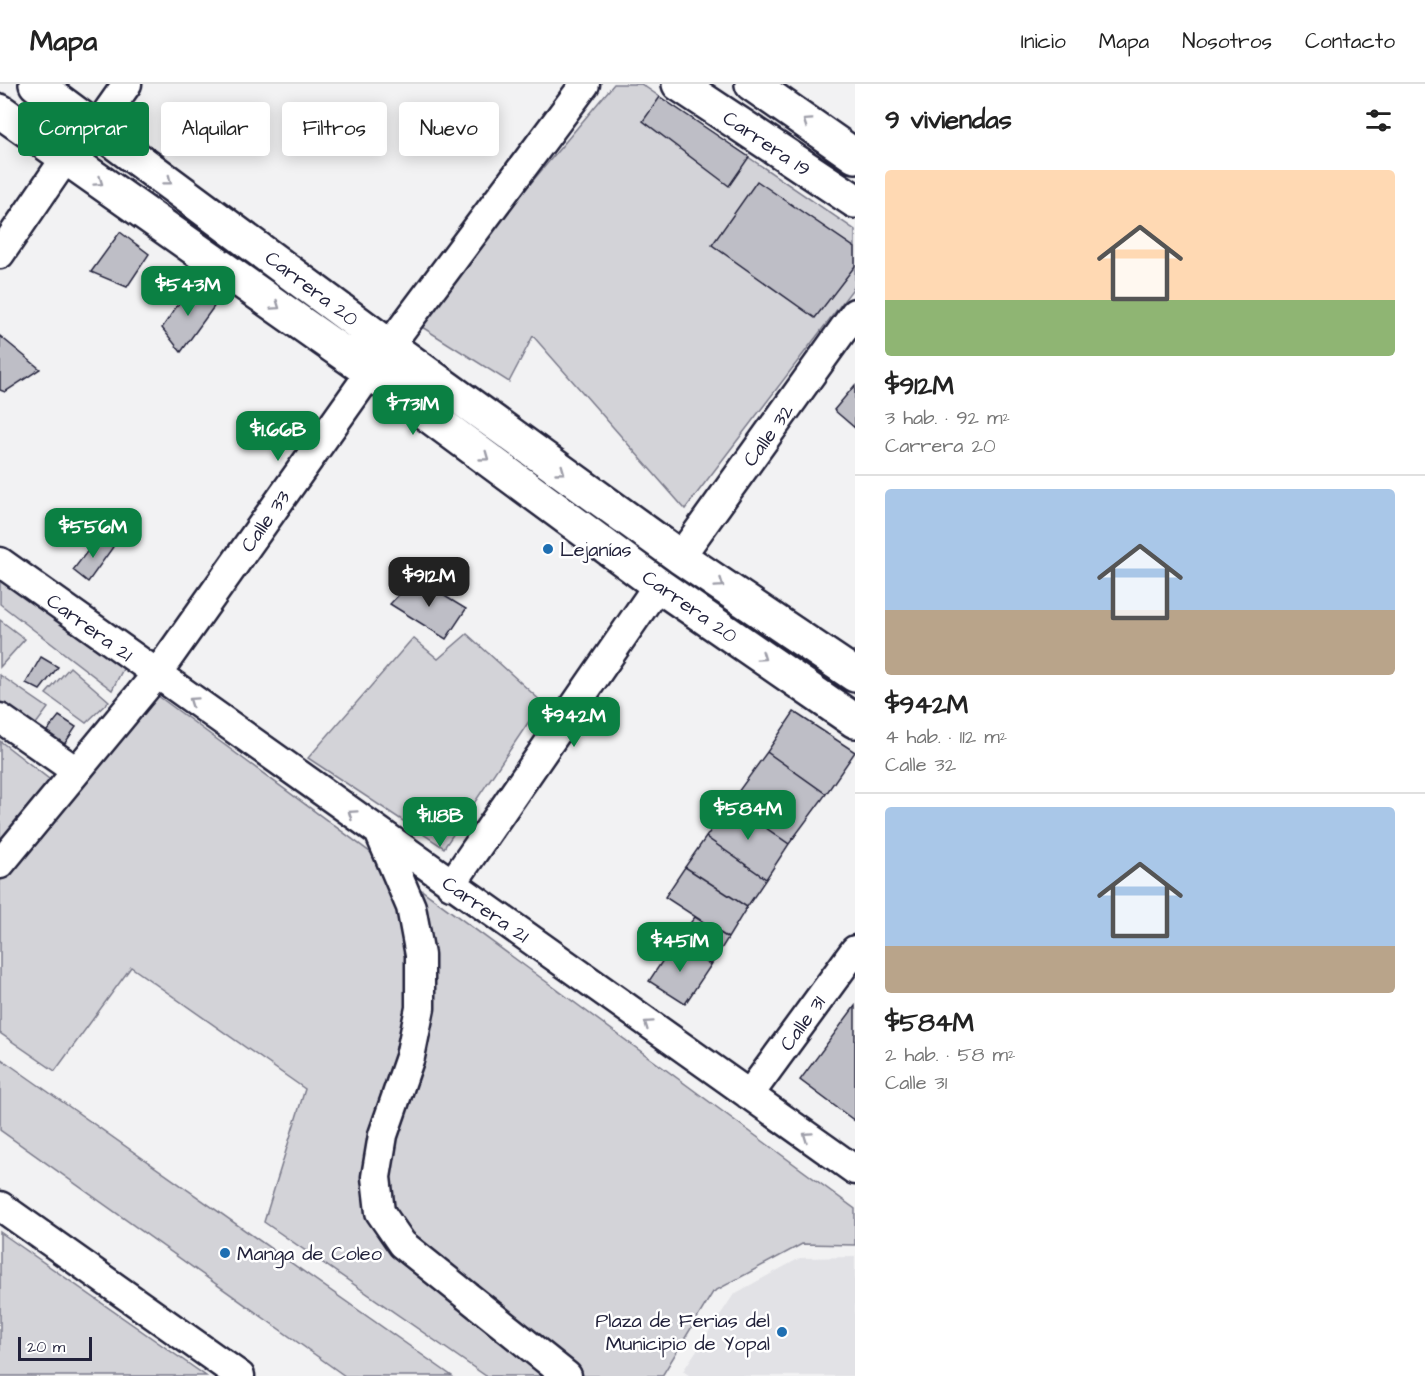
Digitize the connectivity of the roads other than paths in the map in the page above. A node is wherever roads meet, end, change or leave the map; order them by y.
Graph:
1 (36, 84) edge
2 (127, 84) edge
3 (585, 84) edge
4 (679, 84) edge
5 (752, 84) edge
6 (61, 102) edge
7 (114, 102) edge
8 (0, 111) edge
9 (134, 156) edge
10 (855, 156) edge
11 (65, 159) junction
12 (855, 201) edge
13 (0, 254) edge
14 (855, 313) edge
15 (389, 346) junction
16 (370, 372) junction
17 (680, 557) junction
18 (0, 562) edge
19 (658, 585) junction
20 (156, 675) junction
21 (855, 675) edge
22 (0, 718) edge
23 (855, 721) edge
24 (76, 771) junction
25 (380, 834) junction
26 (0, 864) edge
27 (451, 885) junction
28 (855, 950) edge
29 (749, 1095) junction
30 (855, 1170) edge
31 (0, 1206) edge
32 (240, 1376) edge
33 (567, 1376) edge

1 - 6 main road, Carrera 20
2 - 7 street
3 - 15 street, Calle 33
4 - 12 main road, Carrera 19
10 -> 5 main road, Carrera 19
8 - 11 main road, Carrera 20
9 -> 15 main road, Carrera 20
11 - 13 street
11 -> 16 main road, Carrera 20
14 - 17 street, Calle 32
15 - 16 street, Calle 33
15 -> 17 main road, Carrera 20
16 -> 19 main road, Carrera 20
16 - 20 street, Calle 33
17 -> 21 main road, Carrera 20
18 - 20 street, Carrera 21
19 -> 23 main road, Carrera 20
19 - 27 street
20 - 24 street, Calle 33
25 -> 20 street, Carrera 21
22 - 24 street
24 - 26 street, Calle 33
25 - 27 street, Carrera 21
25 - 33 street
29 -> 27 street, Carrera 21
28 - 29 street, Calle 31
30 -> 29 street, Carrera 21
31 - 32 street

